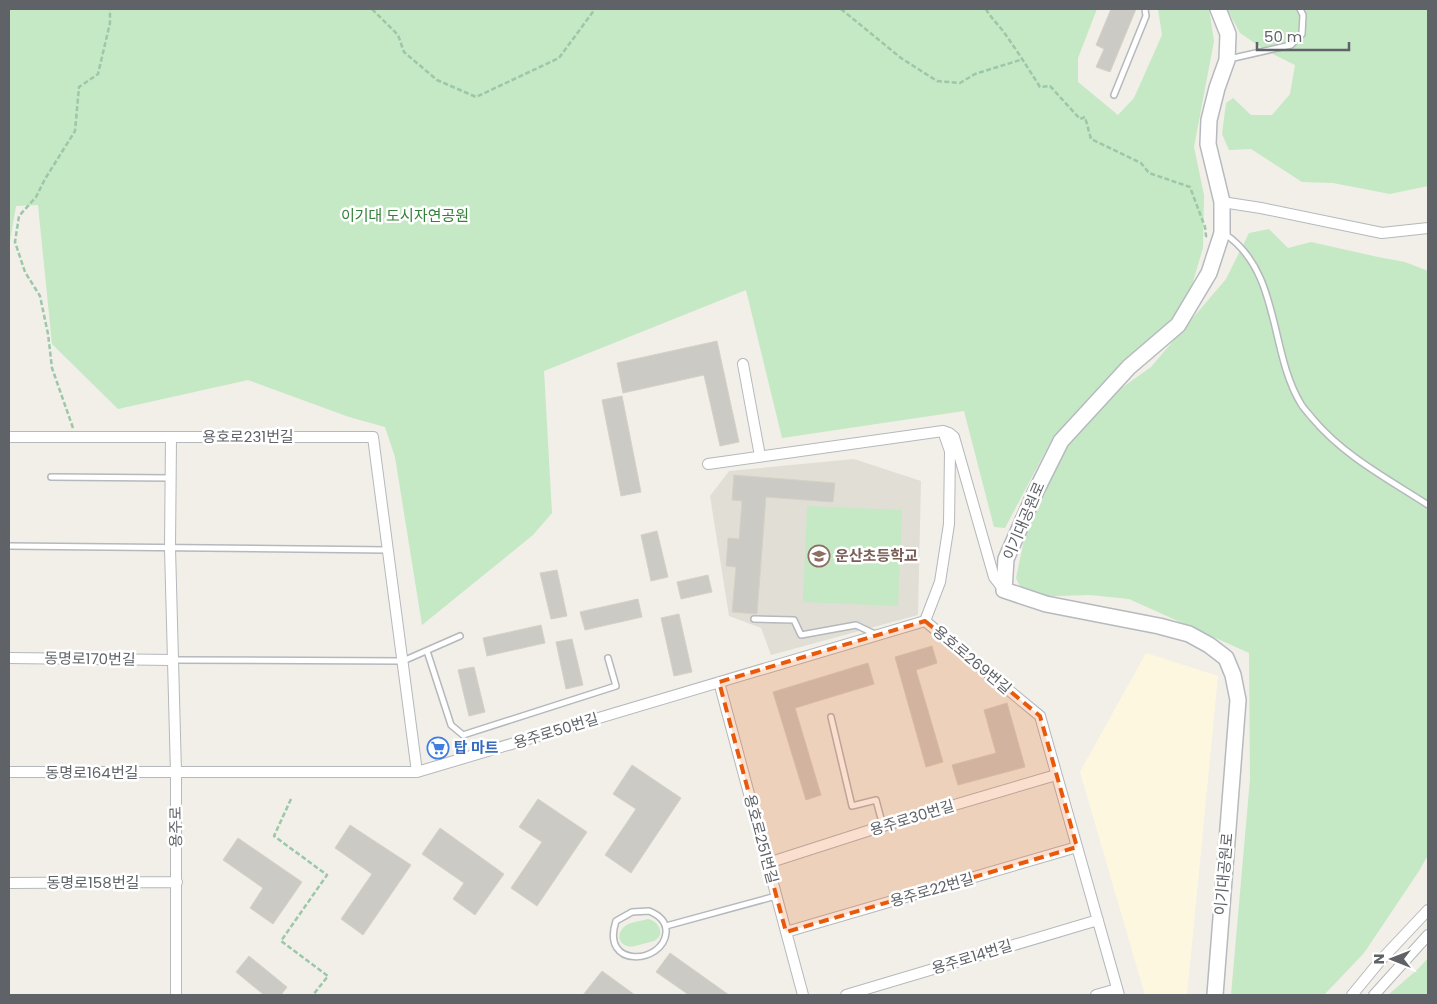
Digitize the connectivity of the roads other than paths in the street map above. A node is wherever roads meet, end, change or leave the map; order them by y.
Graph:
1 (1145, 9) edge
2 (1218, 9) edge
3 (1300, 9) edge
4 (1227, 60) junction
5 (1114, 95) dead end
6 (1222, 202) junction
7 (1428, 228) edge
8 (1220, 238) junction
9 (743, 364) dead end
10 (943, 431) junction
11 (9, 437) edge
12 (171, 437) junction
13 (760, 456) junction
14 (708, 464) dead end
15 (51, 477) dead end
16 (170, 478) junction
17 (1428, 505) edge
18 (9, 546) edge
19 (170, 548) junction
20 (388, 550) junction
21 (1004, 590) junction
22 (754, 619) dead end
23 (925, 621) junction
24 (878, 635) junction
25 (460, 636) dead end
26 (427, 651) junction
27 (9, 658) edge
28 (608, 658) dead end
29 (172, 660) junction
30 (402, 661) junction
31 (719, 682) junction
32 (831, 717) dead end
33 (9, 772) edge
34 (417, 772) junction
35 (176, 773) junction
36 (1056, 776) junction
37 (883, 826) junction
38 (1077, 847) junction
39 (768, 863) junction
40 (177, 882) junction
41 (9, 883) edge
42 (777, 896) junction
43 (1428, 910) edge
44 (1098, 920) junction
45 (666, 926) junction
46 (786, 932) junction
47 (1428, 935) edge
48 (1370, 974) junction
49 (1384, 982) junction
50 (1118, 992) edge
51 (176, 995) edge
52 (803, 995) edge
53 (846, 995) edge
54 (1096, 995) edge
55 (1215, 995) edge
56 (1345, 995) edge
57 (1352, 995) edge
58 (1374, 995) edge
59 (1379, 995) edge

1 - 5 lane
2 - 4 street, 이기대공원로
3 - 4 lane
4 - 6 street, 이기대공원로
6 - 7 street
6 - 8 street, 이기대공원로
8 - 17 lane
8 - 21 street, 이기대공원로
9 - 13 street
10 - 13 street
10 - 21 street
10 - 23 street, 용호로269번길
11 - 12 street, 용호로231번길
12 - 16 street, 용주로
12 - 20 street, 용호로231번길
13 - 14 street
15 - 16 lane
16 - 19 street, 용주로
18 - 19 lane
19 - 20 lane
19 - 29 street, 용주로
20 - 30 street, 용호로231번길
21 - 55 street, 이기대공원로
22 - 24 lane
23 - 24 street, 용주로50번길
23 - 36 street, 용호로269번길
24 - 31 street, 용주로50번길
25 - 26 lane
26 - 28 lane
26 - 30 lane
27 - 29 street, 동명로170번길
29 - 30 lane
29 - 35 street, 용주로
30 - 34 street, 용호로231번길
31 - 34 street, 용주로50번길
31 - 39 street, 용호로251번길
32 - 37 lane
33 - 35 street, 동명로164번길
34 - 35 street, 용주로50번길
35 - 40 street, 용주로
36 - 37 street, 용주로30번길
36 - 38 street, 용호로269번길
37 - 39 street, 용주로30번길
38 - 44 street, 용호로269번길
38 - 46 street, 용주로22번길
39 - 42 street, 용호로251번길
40 - 41 street, 동명로158번길
40 - 51 street, 용주로
42 - 45 lane
42 - 46 street, 용호로251번길
43 - 48 street
44 - 50 street, 용호로269번길
44 - 53 street, 용주로14번길
45 - 45 lane
46 - 52 street, 용호로251번길
47 - 49 street
48 - 56 street
48 - 57 street
49 - 58 street
49 - 59 street
50 - 54 street, 용호로269번길

